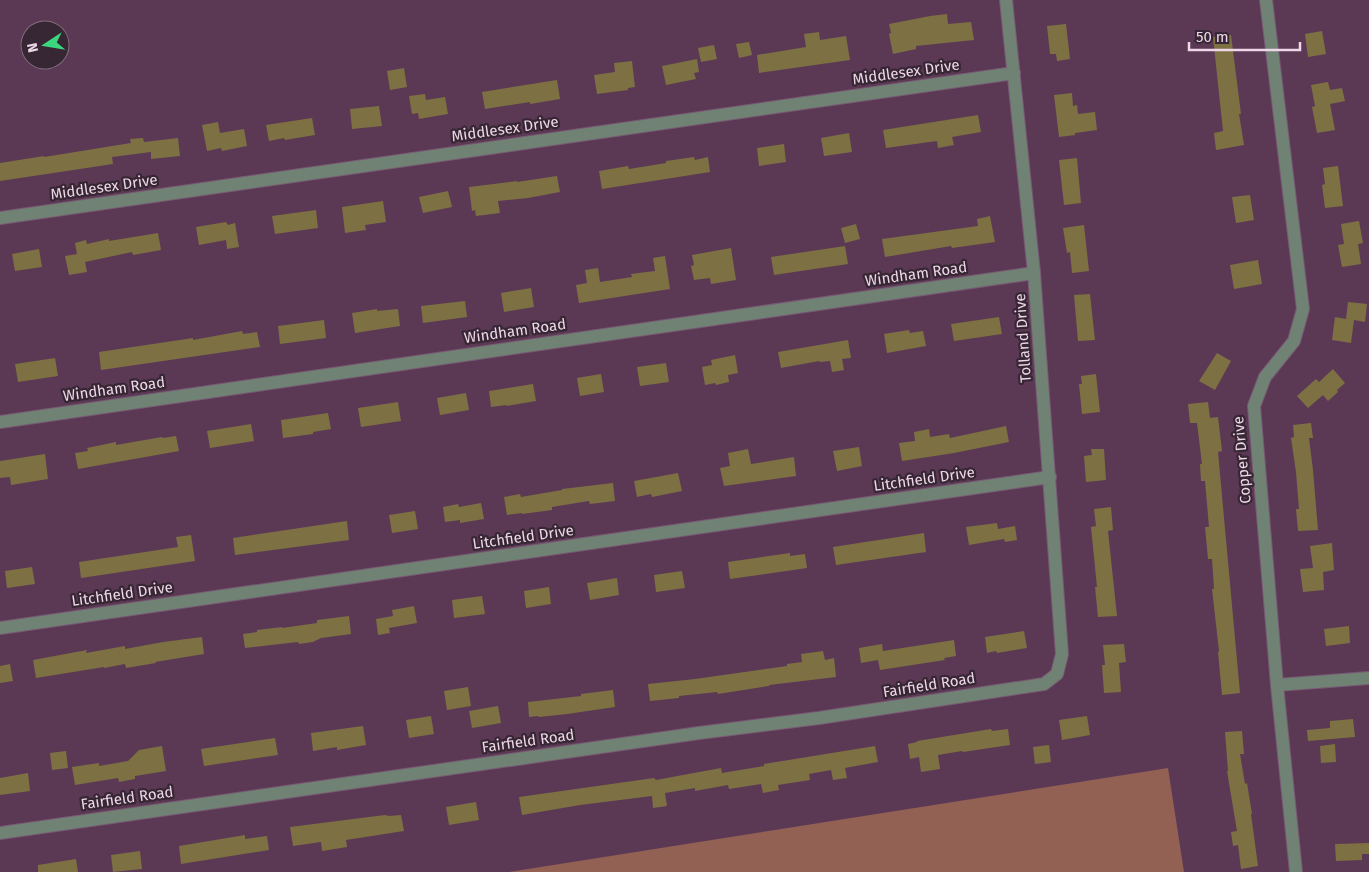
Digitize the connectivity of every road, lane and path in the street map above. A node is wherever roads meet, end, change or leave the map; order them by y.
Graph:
1 (1006, 0) edge
2 (1266, 0) edge
3 (1014, 73) junction
4 (0, 218) edge
5 (1034, 273) junction
6 (0, 422) edge
7 (1050, 477) junction
8 (0, 628) edge
9 (1057, 674) joint
10 (1369, 678) edge
11 (1277, 686) junction
12 (0, 833) edge
13 (1296, 872) edge

1 - 3 street, Tolland Drive
2 - 11 street, Copper Drive
3 - 4 street, Middlesex Drive
3 - 5 street, Tolland Drive
5 - 6 street, Windham Road
5 - 7 street, Tolland Drive
7 - 8 street, Litchfield Drive
7 - 9 street, Tolland Drive
9 - 12 street, Fairfield Road
10 - 11 street
11 - 13 street, Copper Drive

